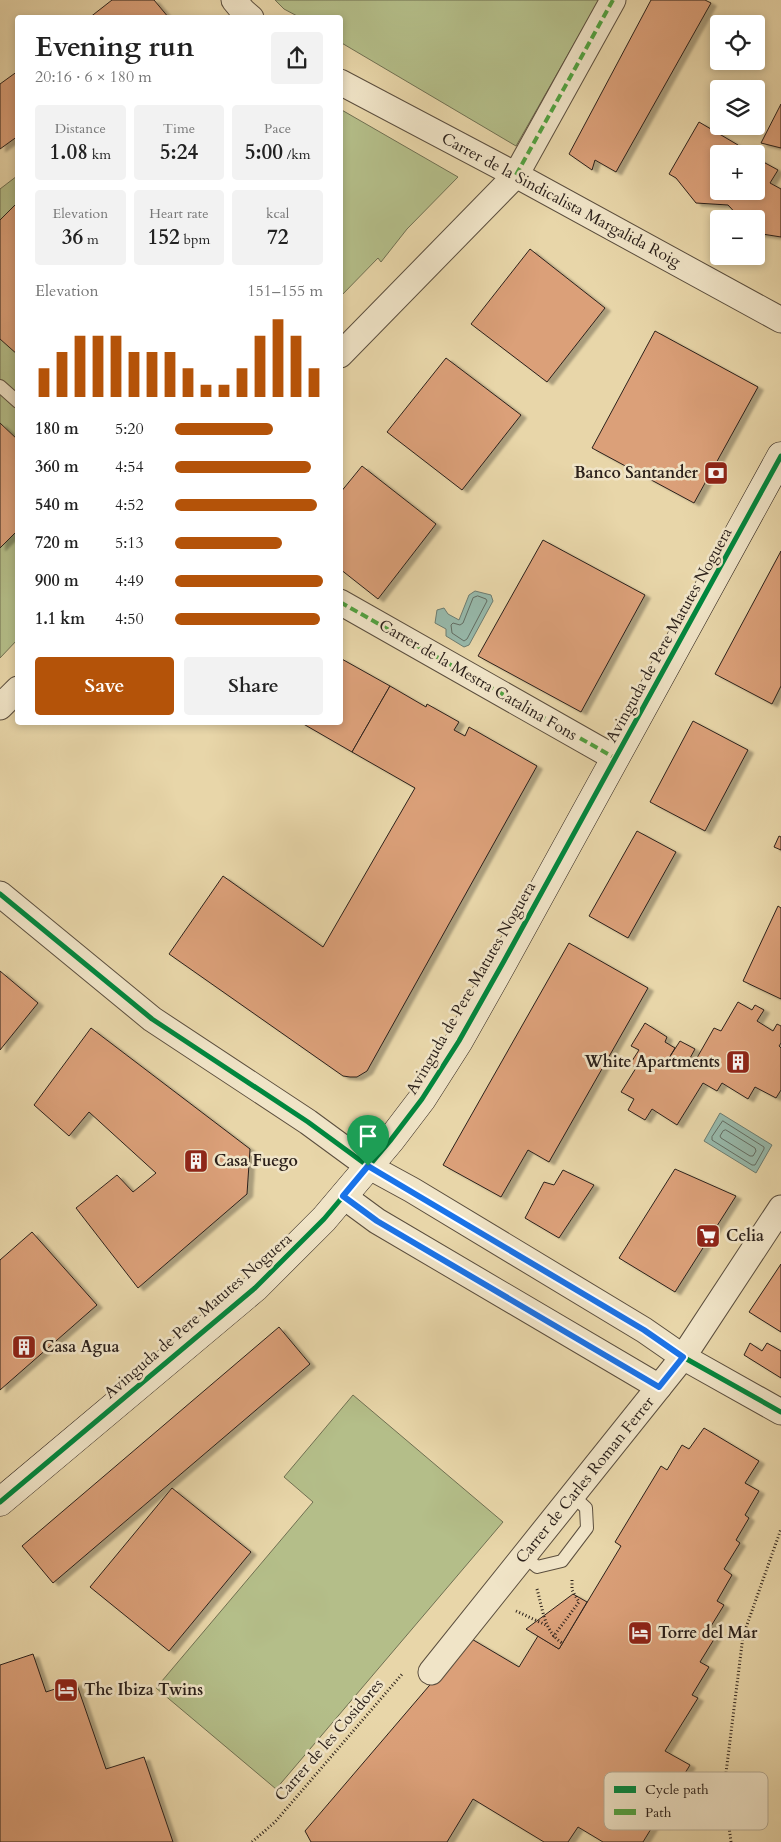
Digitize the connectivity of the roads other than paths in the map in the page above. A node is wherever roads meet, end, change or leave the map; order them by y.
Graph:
1 (234, 0) edge
2 (613, 0) edge
3 (248, 15) edge
4 (343, 84) edge
5 (516, 175) junction
6 (781, 320) edge
7 (343, 353) edge
8 (0, 386) edge
9 (15, 399) edge
10 (781, 456) edge
11 (343, 604) edge
12 (15, 692) edge
13 (0, 707) edge
14 (615, 758) junction
15 (0, 894) edge
16 (368, 1166) junction
17 (343, 1196) junction
18 (781, 1208) edge
19 (683, 1357) junction
20 (659, 1387) junction
21 (781, 1412) edge
22 (572, 1496) junction
23 (0, 1502) edge
24 (530, 1562) junction
25 (431, 1672) road end

1 - 3 street
2 - 5 street
4 - 5 street, Carrer de la Sindicalista Margalida Roig
5 - 6 street, Carrer de la Sindicalista Margalida Roig
5 - 7 street
8 - 9 lane
10 - 14 street, Avinguda de Pere Matutes Noguera
11 - 14 street, Carrer de la Mestra Catalina Fons
12 - 13 street
14 - 16 street, Avinguda de Pere Matutes Noguera
15 - 16 street
16 - 17 street, Avinguda de Pere Matutes Noguera
16 - 19 street
17 - 20 street
17 - 23 street, Avinguda de Pere Matutes Noguera
18 - 19 street, Carrer de Carles Roman Ferrer
19 - 20 street, Carrer de Carles Roman Ferrer
19 - 21 street
20 - 22 street, Carrer de Carles Roman Ferrer
22 - 24 street, Carrer de Carles Roman Ferrer
22 - 24 lane
24 - 25 street, Carrer de Carles Roman Ferrer

